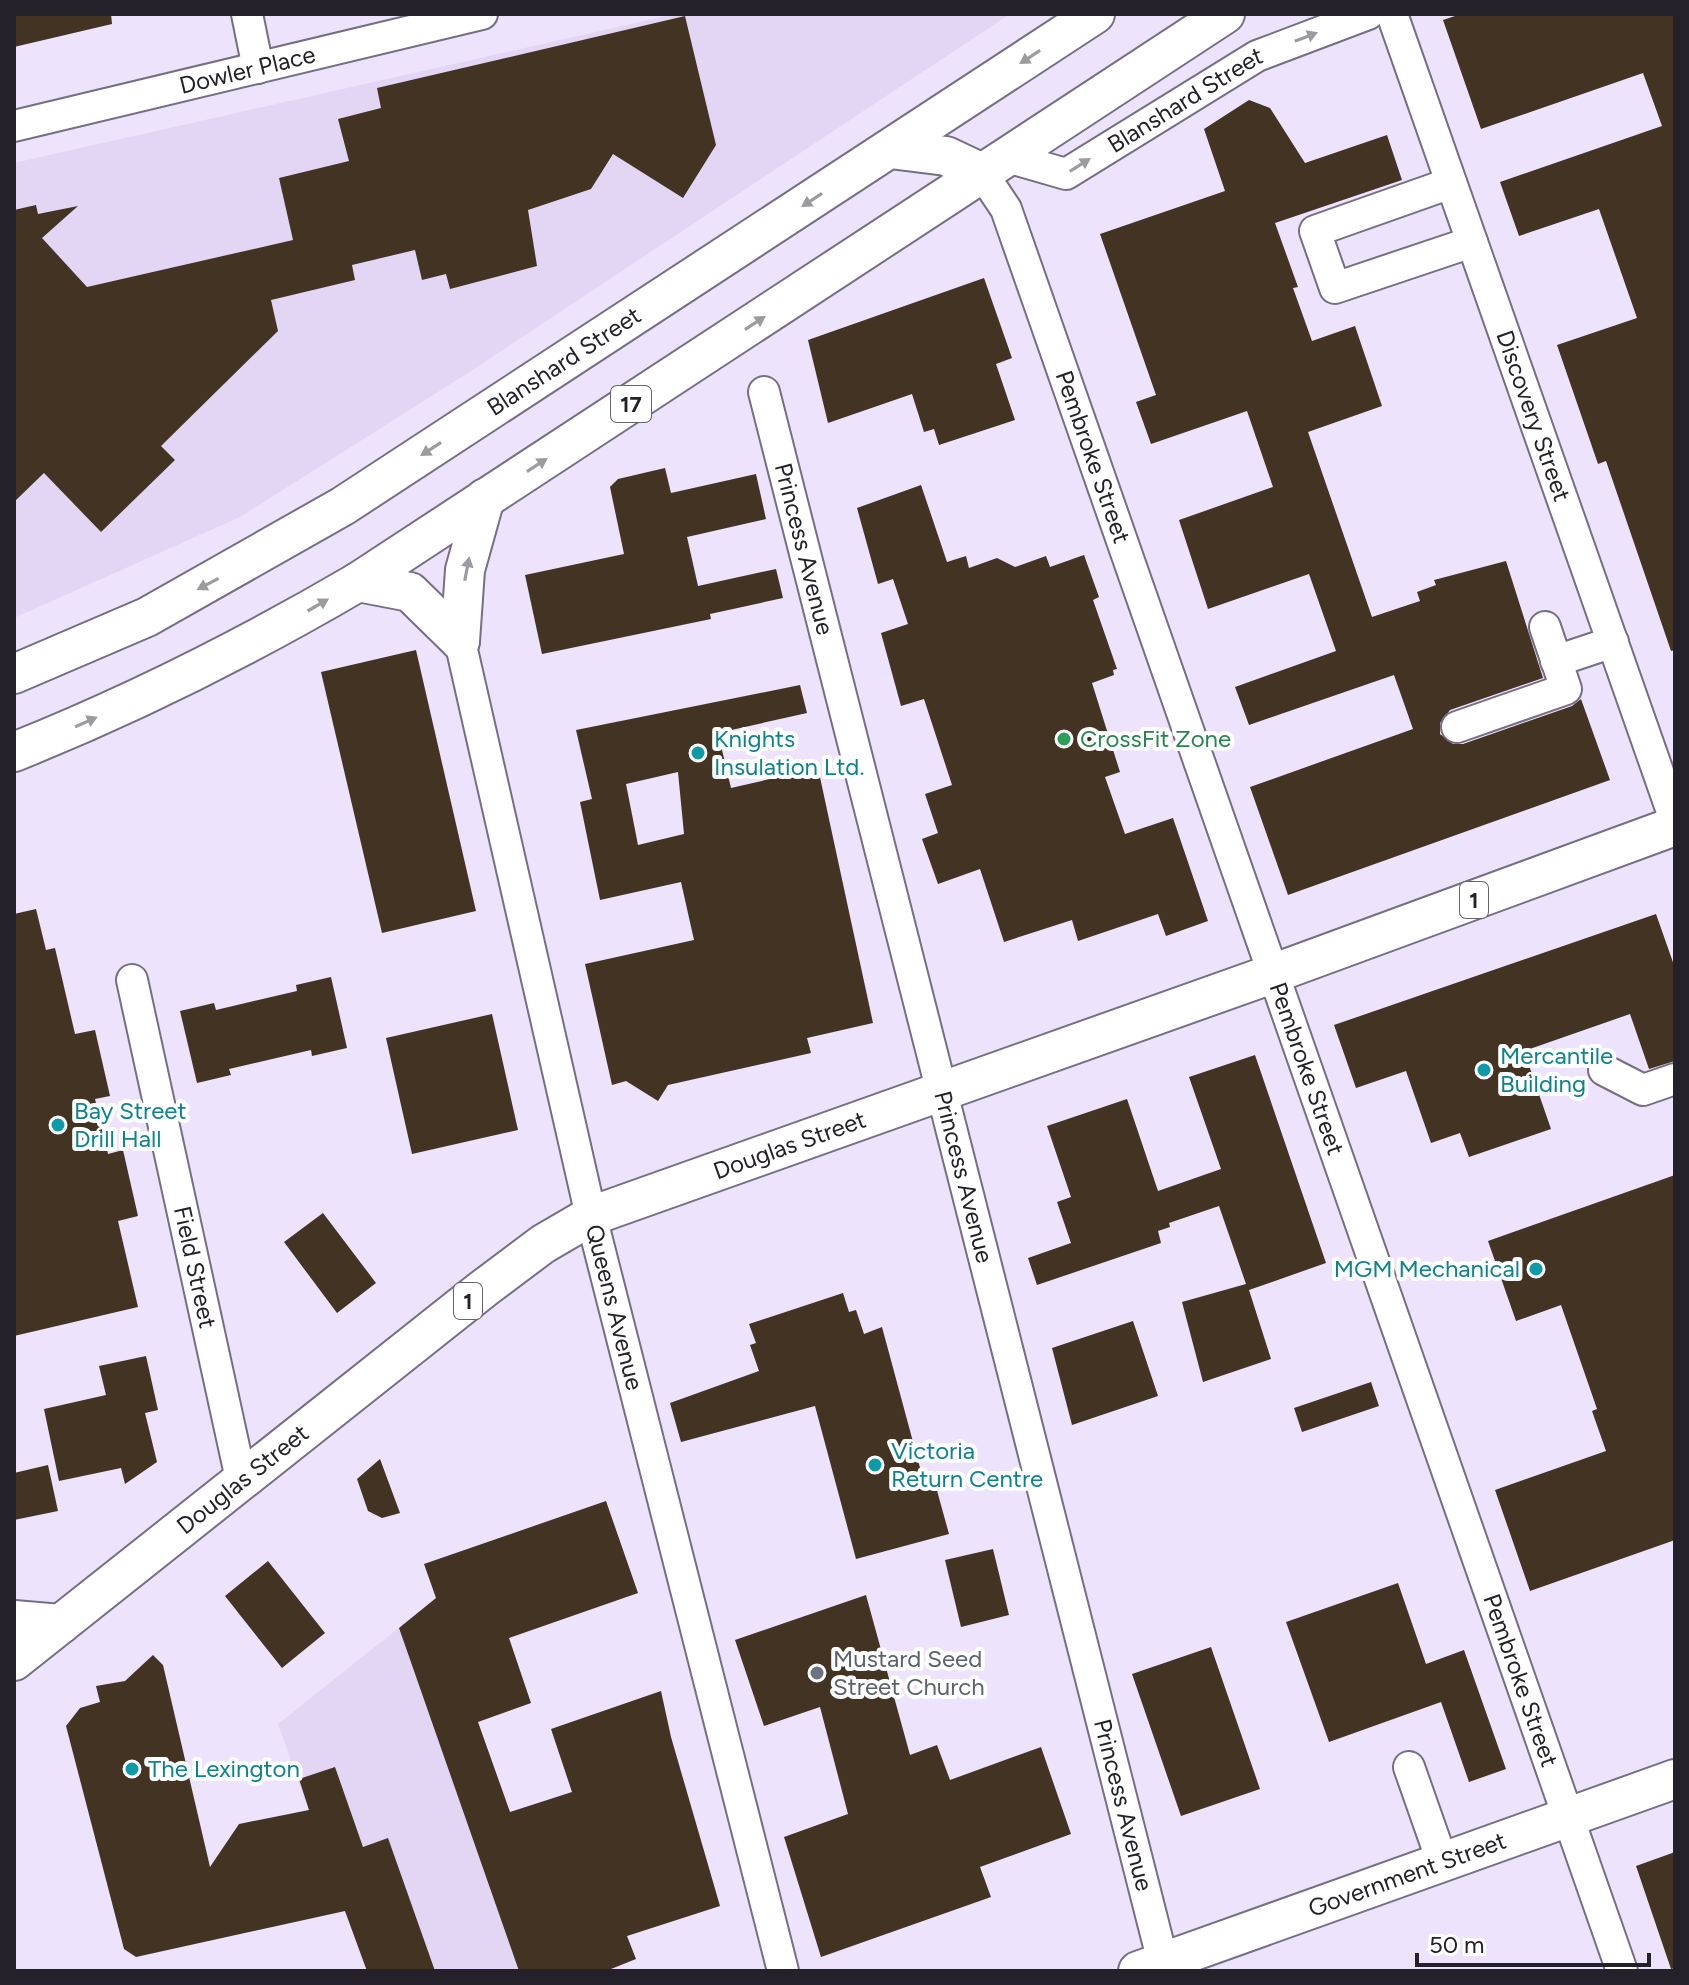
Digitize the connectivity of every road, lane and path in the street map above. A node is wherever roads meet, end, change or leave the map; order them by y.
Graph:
1 (247, 14) edge
2 (482, 14) edge
3 (1095, 14) edge
4 (1225, 14) edge
5 (1368, 14) edge
6 (1392, 14) edge
7 (258, 68) junction
8 (14, 126) edge
9 (890, 149) junction
10 (995, 165) junction
11 (1451, 183) junction
12 (1472, 242) junction
13 (764, 392) dead end
14 (485, 498) junction
15 (358, 582) junction
16 (1545, 627) dead end
17 (460, 641) junction
18 (1613, 642) junction
19 (1556, 661) junction
20 (14, 674) edge
21 (1457, 727) dead end
22 (14, 752) edge
23 (1675, 823) edge
24 (1272, 974) junction
25 (132, 980) dead end
26 (1604, 1070) dead end
27 (1675, 1079) edge
28 (939, 1089) junction
29 (591, 1216) junction
30 (241, 1479) junction
31 (14, 1620) edge
32 (61, 1624) junction
33 (14, 1661) edge
34 (1409, 1767) dead end
35 (1675, 1779) edge
36 (1567, 1817) junction
37 (1442, 1861) junction
38 (1150, 1966) edge
39 (783, 1971) edge
40 (1622, 1971) edge

1 - 7 street
2 - 7 street, Dowler Place
3 -> 9 main road, Blanshard Street
4 - 10 main road, Blanshard Street / 17
10 -> 5 street, Blanshard Street
6 - 11 street, Discovery Street
7 - 8 street, Dowler Place
9 - 10 main road
9 -> 20 main road, Blanshard Street
14 -> 10 main road, Blanshard Street / 17
10 - 24 street, Pembroke Street
11 - 12 street, Discovery Street
11 - 12 street
12 - 18 street, Discovery Street
13 - 28 street, Princess Avenue
14 - 15 main road, Blanshard Street / 17
17 -> 14 main road
15 - 17 main road
22 -> 15 main road, Blanshard Street / 17
16 - 19 street
17 - 29 street, Queens Avenue
18 - 19 street
18 - 23 street, Discovery Street
19 - 21 street
23 - 24 main road, Douglas Street / 1
24 - 28 main road, Douglas Street / 1
24 - 36 street, Pembroke Street
25 - 30 street, Field Street
26 - 27 street
28 - 29 main road, Douglas Street / 1
28 - 38 street, Princess Avenue
29 - 30 main road, Douglas Street / 1
29 - 39 street, Queens Avenue
30 - 32 main road, Douglas Street / 1
31 - 32 main road
32 - 33 main road, Douglas Street / 1
34 - 37 street
35 - 36 main road, Government Street
36 - 37 main road, Government Street
36 - 40 street, Pembroke Street
37 - 38 main road, Government Street

